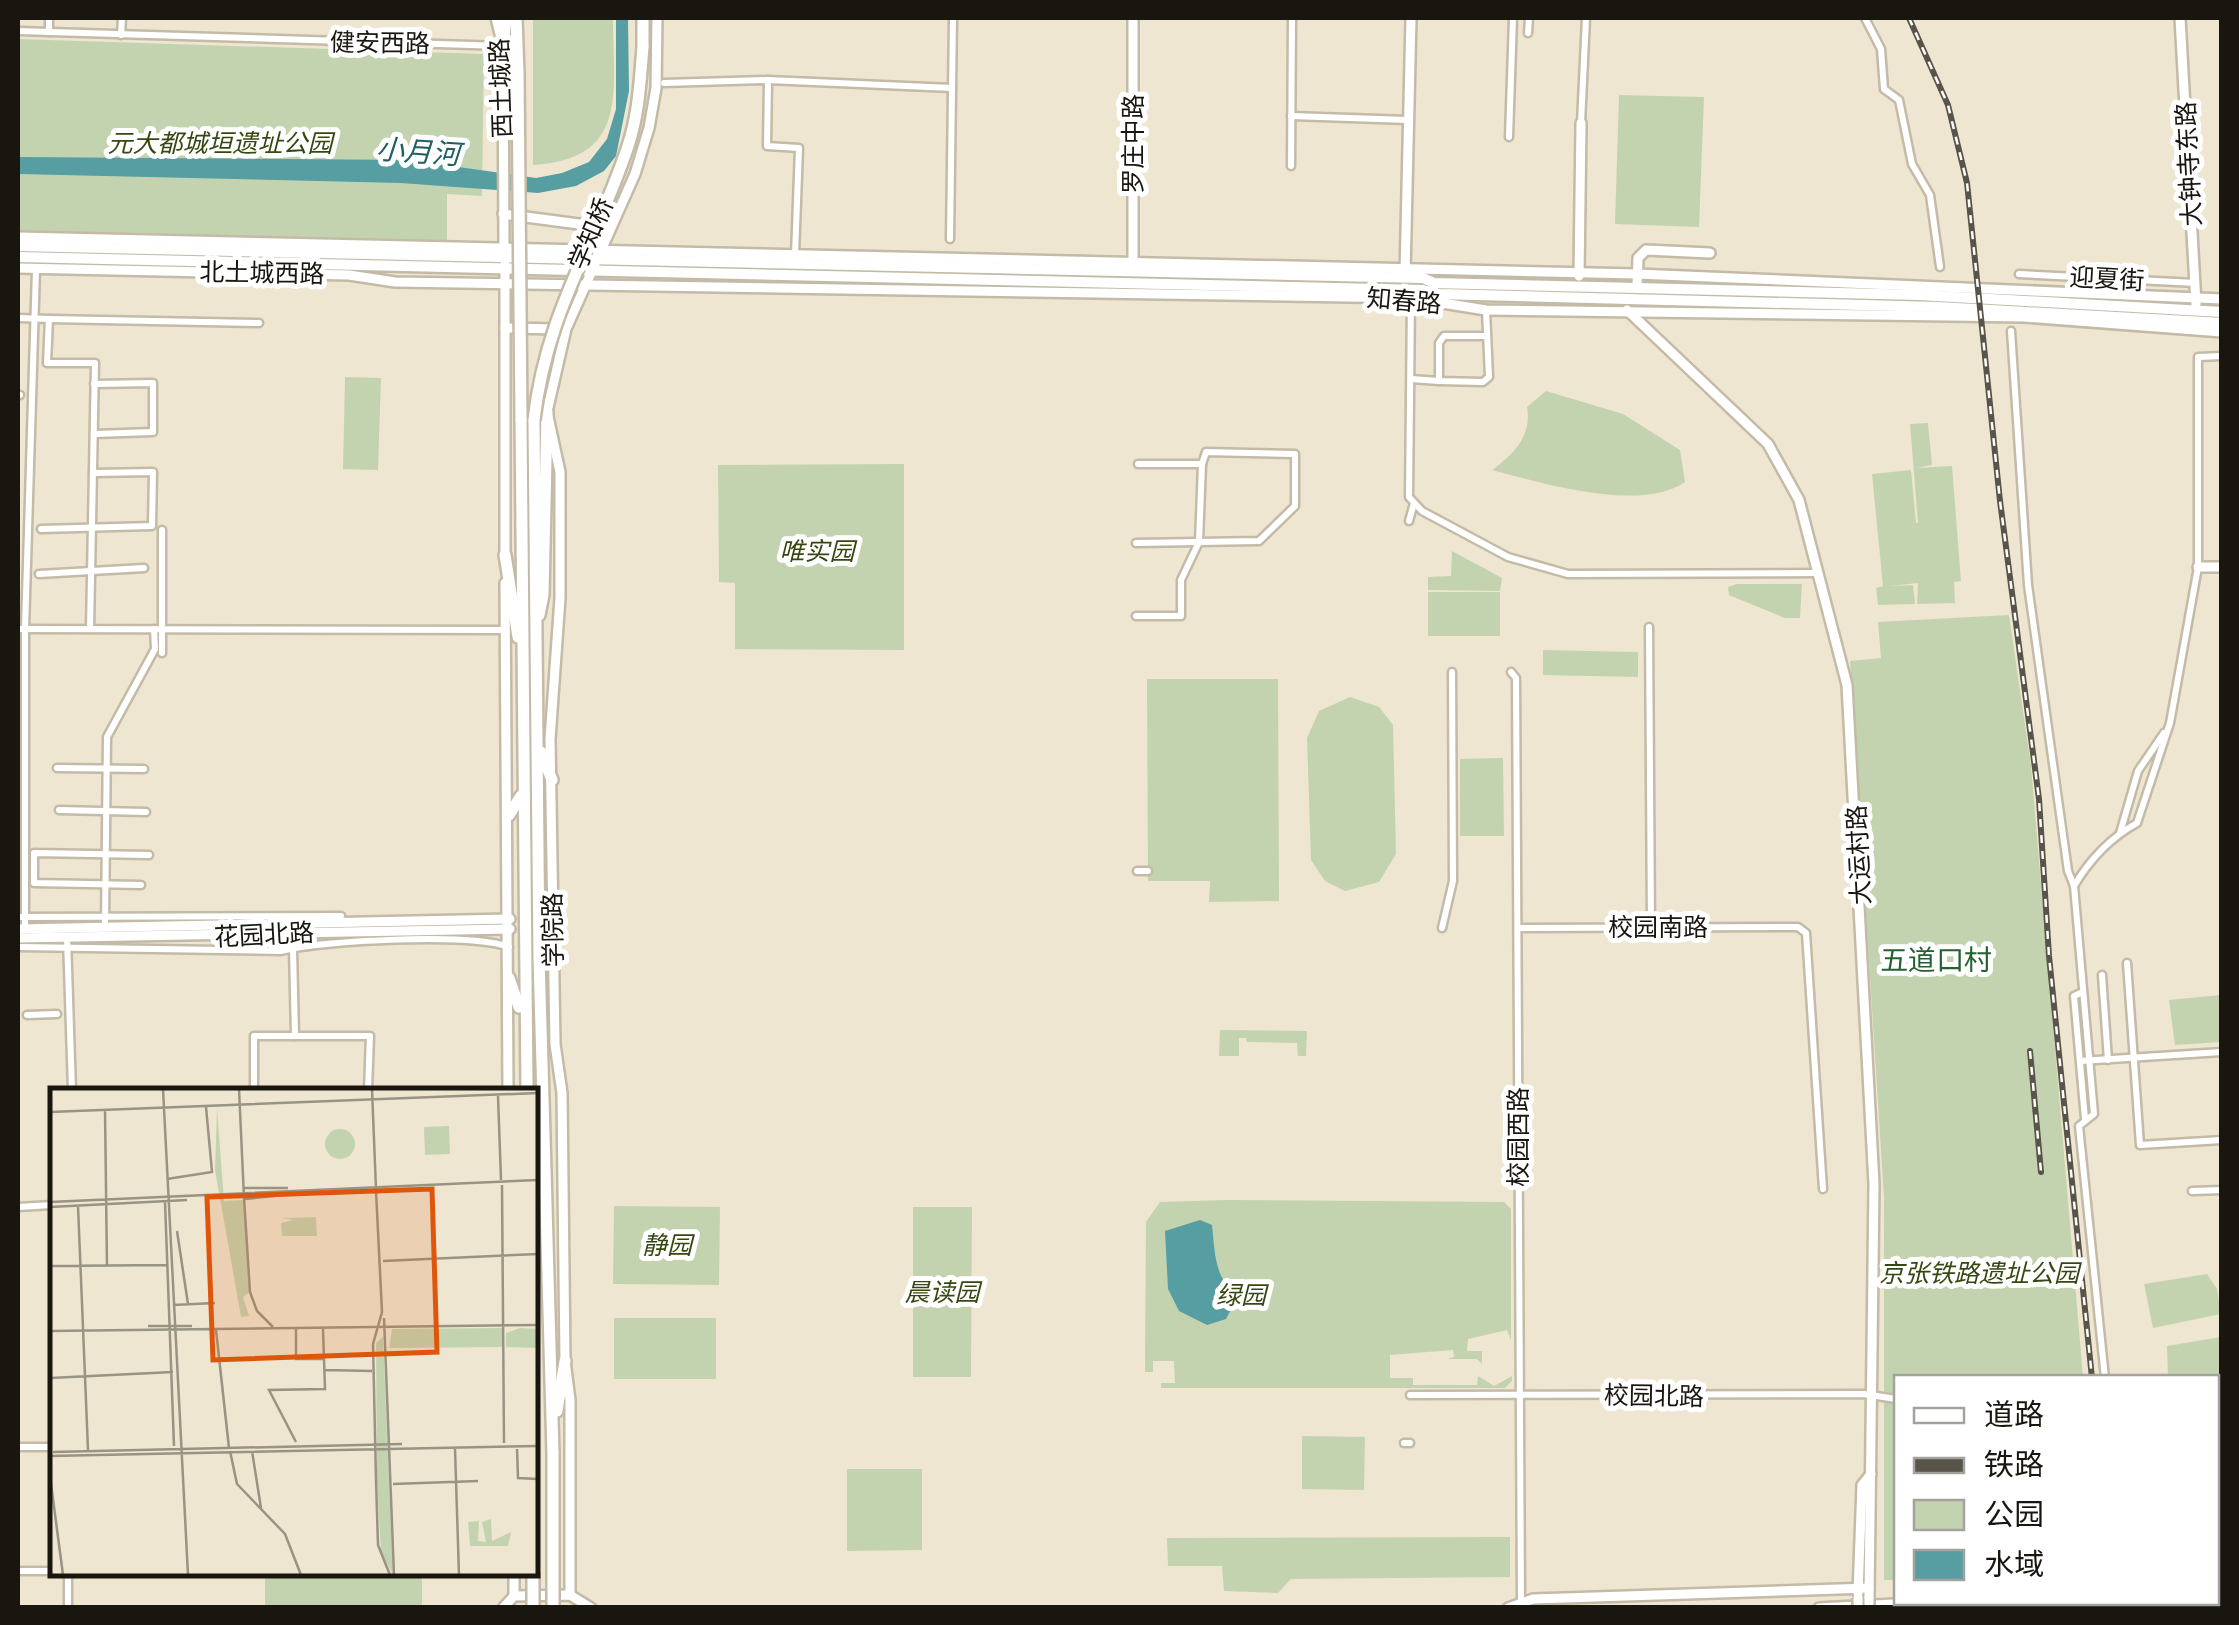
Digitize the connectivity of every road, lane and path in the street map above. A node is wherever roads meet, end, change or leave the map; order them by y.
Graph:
1 (49, 18) edge
2 (122, 18) edge
3 (496, 18) edge
4 (506, 18) edge
5 (516, 18) edge
6 (642, 18) edge
7 (657, 18) edge
8 (952, 18) edge
9 (1132, 18) edge
10 (1292, 18) edge
11 (1411, 18) edge
12 (1513, 18) edge
13 (1529, 18) edge
14 (1586, 18) edge
15 (1865, 18) edge
16 (2180, 18) edge
17 (18, 31) edge
18 (49, 32) junction
19 (1528, 33) dead end
20 (121, 35) junction
21 (503, 46) junction
22 (768, 80) junction
23 (664, 83) dead end
24 (952, 88) junction
25 (1291, 116) junction
26 (1408, 120) junction
27 (1580, 123) joint
28 (1509, 137) dead end
29 (1290, 166) dead end
30 (503, 212) junction
31 (610, 228) junction
32 (18, 236) edge
33 (950, 239) dead end
34 (18, 246) edge
35 (601, 248) junction
36 (504, 251) junction
37 (1710, 253) dead end
38 (796, 255) junction
39 (18, 257) edge
40 (596, 260) junction
41 (1133, 265) junction
42 (1940, 267) dead end
43 (18, 268) edge
44 (36, 269) junction
45 (505, 270) junction
46 (590, 273) junction
47 (1405, 273) junction
48 (1637, 274) junction
49 (2019, 274) dead end
50 (1579, 276) junction
51 (2196, 283) junction
52 (505, 284) junction
53 (586, 285) junction
54 (1637, 288) junction
55 (1412, 294) junction
56 (2222, 300) edge
57 (1627, 305) junction
58 (2196, 305) junction
59 (1486, 310) junction
60 (2222, 312) edge
61 (18, 318) edge
62 (34, 318) junction
63 (49, 319) junction
64 (258, 322) dead end
65 (2222, 324) edge
66 (504, 328) junction
67 (566, 329) junction
68 (2010, 330) dead end
69 (2222, 332) edge
70 (1486, 336) junction
71 (2222, 356) edge
72 (1411, 379) junction
73 (1440, 380) junction
74 (94, 384) junction
75 (547, 412) junction
76 (528, 419) junction
77 (94, 434) junction
78 (1138, 464) dead end
79 (1202, 464) junction
80 (93, 473) junction
81 (1414, 503) junction
82 (1409, 521) dead end
83 (92, 528) junction
84 (41, 530) dead end
85 (162, 530) dead end
86 (1199, 542) junction
87 (1136, 543) dead end
88 (505, 555) junction
89 (2198, 567) junction
90 (2222, 567) edge
91 (144, 568) dead end
92 (91, 569) junction
93 (1818, 573) junction
94 (39, 574) dead end
95 (1136, 616) dead end
96 (1650, 627) dead end
97 (21, 628) edge
98 (90, 629) junction
99 (158, 629) junction
100 (505, 630) junction
101 (534, 639) junction
102 (162, 653) dead end
103 (522, 661) junction
104 (1452, 672) dead end
105 (1511, 672) dead end
106 (2170, 723) junction
107 (538, 746) junction
108 (107, 766) junction
109 (57, 768) dead end
110 (144, 769) dead end
111 (552, 780) junction
112 (521, 796) junction
113 (58, 810) dead end
114 (106, 810) junction
115 (146, 812) dead end
116 (509, 814) junction
117 (2120, 832) junction
118 (106, 852) junction
119 (149, 855) dead end
120 (1137, 871) dead end
121 (1148, 871) dead end
122 (106, 884) junction
123 (140, 885) dead end
124 (2074, 886) junction
125 (340, 916) dead end
126 (105, 922) junction
127 (22, 923) edge
128 (510, 924) junction
129 (1442, 928) dead end
130 (1518, 928) junction
131 (1651, 928) junction
132 (18, 938) edge
133 (67, 943) junction
134 (18, 948) edge
135 (293, 948) junction
136 (510, 948) junction
137 (2127, 963) dead end
138 (2102, 974) dead end
139 (509, 978) junction
140 (2084, 992) junction
141 (27, 1014) dead end
142 (57, 1014) dead end
143 (524, 1018) junction
144 (294, 1036) junction
145 (2222, 1052) edge
146 (2134, 1059) junction
147 (2108, 1060) junction
148 (2080, 1061) junction
149 (2091, 1061) junction
150 (72, 1088) edge
151 (254, 1088) edge
152 (368, 1088) edge
153 (508, 1088) edge
154 (527, 1088) edge
155 (2085, 1119) junction
156 (2222, 1140) edge
157 (1823, 1190) dead end
158 (2222, 1190) edge
159 (2192, 1191) dead end
160 (50, 1205) edge
161 (18, 1206) edge
162 (565, 1361) junction
163 (2106, 1375) edge
164 (1519, 1394) junction
165 (1872, 1394) junction
166 (1410, 1395) dead end
167 (1894, 1398) edge
168 (554, 1430) junction
169 (18, 1447) edge
170 (50, 1448) edge
171 (18, 1571) edge
172 (50, 1571) edge
173 (68, 1575) edge
174 (514, 1575) edge
175 (533, 1575) edge
176 (570, 1595) junction
177 (514, 1596) junction
178 (1864, 1598) edge
179 (1521, 1603) junction
180 (1894, 1604) edge
181 (1930, 1605) edge
182 (68, 1608) edge
183 (503, 1608) edge
184 (533, 1608) edge
185 (553, 1608) edge
186 (591, 1608) edge
187 (1508, 1608) edge
188 (1819, 1608) edge
189 (1956, 1608) edge

1 - 18 street
2 - 20 street
3 - 21 street, 西土城路
4 - 21 highway
5 - 76 highway, 西土城路, bridge
6 - 76 highway, 学知桥, bridge
7 - 31 street
8 - 24 street
9 - 41 street, 罗庄中路
10 - 25 street
11 - 26 street
12 - 28 street
13 - 19 street
14 - 27 street
15 - 42 street
16 - 51 street, 大钟寺东路
17 - 18 street, 健安西路
18 - 20 street, 健安西路
20 - 21 street, 健安西路
21 - 30 street, 西土城路
22 - 23 street
22 - 24 street
22 - 38 street
24 - 33 street
25 - 26 street
25 - 29 street
26 - 47 street
27 - 50 street
30 - 31 street
30 - 36 street
31 - 35 street
32 - 36 street, 北土城西路
34 - 36 main road, 北土城西路
35 - 36 street, 知春路
35 - 38 street, 知春路
35 - 40 street
36 - 40 main road, 知春路
36 - 45 street, 学院路
37 - 48 street
38 - 41 street, 知春路
39 - 45 main road, 北土城西路
40 - 41 main road, 知春路
40 - 46 street, 学院路
41 - 47 main road, 知春路
43 - 44 street, 北土城西路
44 - 52 street, 北土城西路
44 - 62 street
45 - 46 main road, 北土城西路
45 - 52 street, 学院路
46 - 53 street, 学院路
46 - 55 main road, 知春路
47 - 50 street, 知春路
47 - 54 main road, 知春路
47 - 55 street
48 - 50 street, 知春路
48 - 54 street
48 - 58 street, 知春路
49 - 51 street, 迎夏街
51 - 58 street, 大钟寺东路
52 - 53 street, 北土城西路
52 - 66 street, 学院路
53 - 55 street, 知春路
53 - 67 street, 学院路
54 - 58 main road, 知春路
55 - 57 main road, 知春路
55 - 59 street, 知春路
55 - 72 street
56 - 58 street, 知春路
57 - 59 street, 知春路
57 - 65 main road, 知春路
57 - 69 street, 知春路
57 - 93 street, 大运村路
58 - 60 main road, 知春路
59 - 70 street
61 - 62 street
62 - 63 street
62 - 97 street
63 - 64 street
63 - 74 street
66 - 67 street
66 - 88 street, 学院路
67 - 75 street, 学院路
68 - 124 street
70 - 73 street
70 - 73 street
71 - 89 street
72 - 73 street
72 - 81 street
74 - 77 street
74 - 77 street
75 - 101 highway
75 - 111 street, 学院路
76 - 101 highway, 学院路
76 - 103 highway, 学院路
77 - 80 street
78 - 79 street
79 - 86 street
79 - 86 street
80 - 83 street
80 - 83 street
81 - 82 street
81 - 93 street
83 - 84 street
83 - 92 street
85 - 99 street
86 - 87 street
86 - 95 street
88 - 100 street, 学院路
88 - 103 highway
89 - 90 street
89 - 106 street
91 - 92 street
92 - 94 street
92 - 98 street
93 - 165 street, 大运村路
96 - 131 street
97 - 98 street
97 - 127 street
98 - 99 street
99 - 100 street
99 - 102 street
99 - 108 street
100 - 116 street, 学院路
101 - 107 highway, 学院路
103 - 112 highway, 学院路
104 - 129 street
105 - 130 street, 校园西路
106 - 117 street
106 - 117 street
107 - 111 highway
107 - 168 highway, 学院路
108 - 109 street
108 - 110 street
108 - 114 street
111 - 162 street, 学院路
112 - 116 highway
112 - 143 highway, 学院路
113 - 114 street
114 - 115 street
114 - 118 street
116 - 128 street, 学院路
117 - 124 street
118 - 119 street
118 - 122 street
118 - 122 street
120 - 121 street
122 - 123 street
122 - 126 street
124 - 140 street
125 - 126 street
126 - 127 street, 花园北路
126 - 128 street, 花园北路
128 - 133 street, 花园北路
128 - 136 street, 学院路
130 - 131 street, 校园南路
130 - 164 street, 校园西路
131 - 157 street, 校园南路
132 - 133 street, 花园北路
133 - 134 street
133 - 135 street
133 - 150 street
135 - 136 street
135 - 144 street
136 - 139 street, 学院路
137 - 146 street
138 - 147 street
139 - 143 highway
139 - 153 street, 学院路
140 - 148 street
140 - 149 street
141 - 142 street
143 - 154 highway, 学院路
144 - 151 street
144 - 152 street
145 - 146 street
146 - 147 street
146 - 156 street
147 - 149 street
148 - 149 street
148 - 155 street
149 - 155 street
155 - 163 street
158 - 159 street
160 - 161 street
162 - 168 highway
162 - 176 street, 学院路
164 - 165 street, 校园北路
164 - 166 street, 校园北路
164 - 179 street, 校园西路
165 - 167 street, 校园北路
165 - 178 street, 大运村路
168 - 185 highway, 学院路, bridge
169 - 170 street
171 - 172 street
173 - 182 street
174 - 177 street
175 - 184 highway, bridge
176 - 177 street
176 - 186 street
177 - 183 street
178 - 179 street
179 - 187 street
180 - 188 street
181 - 189 street

